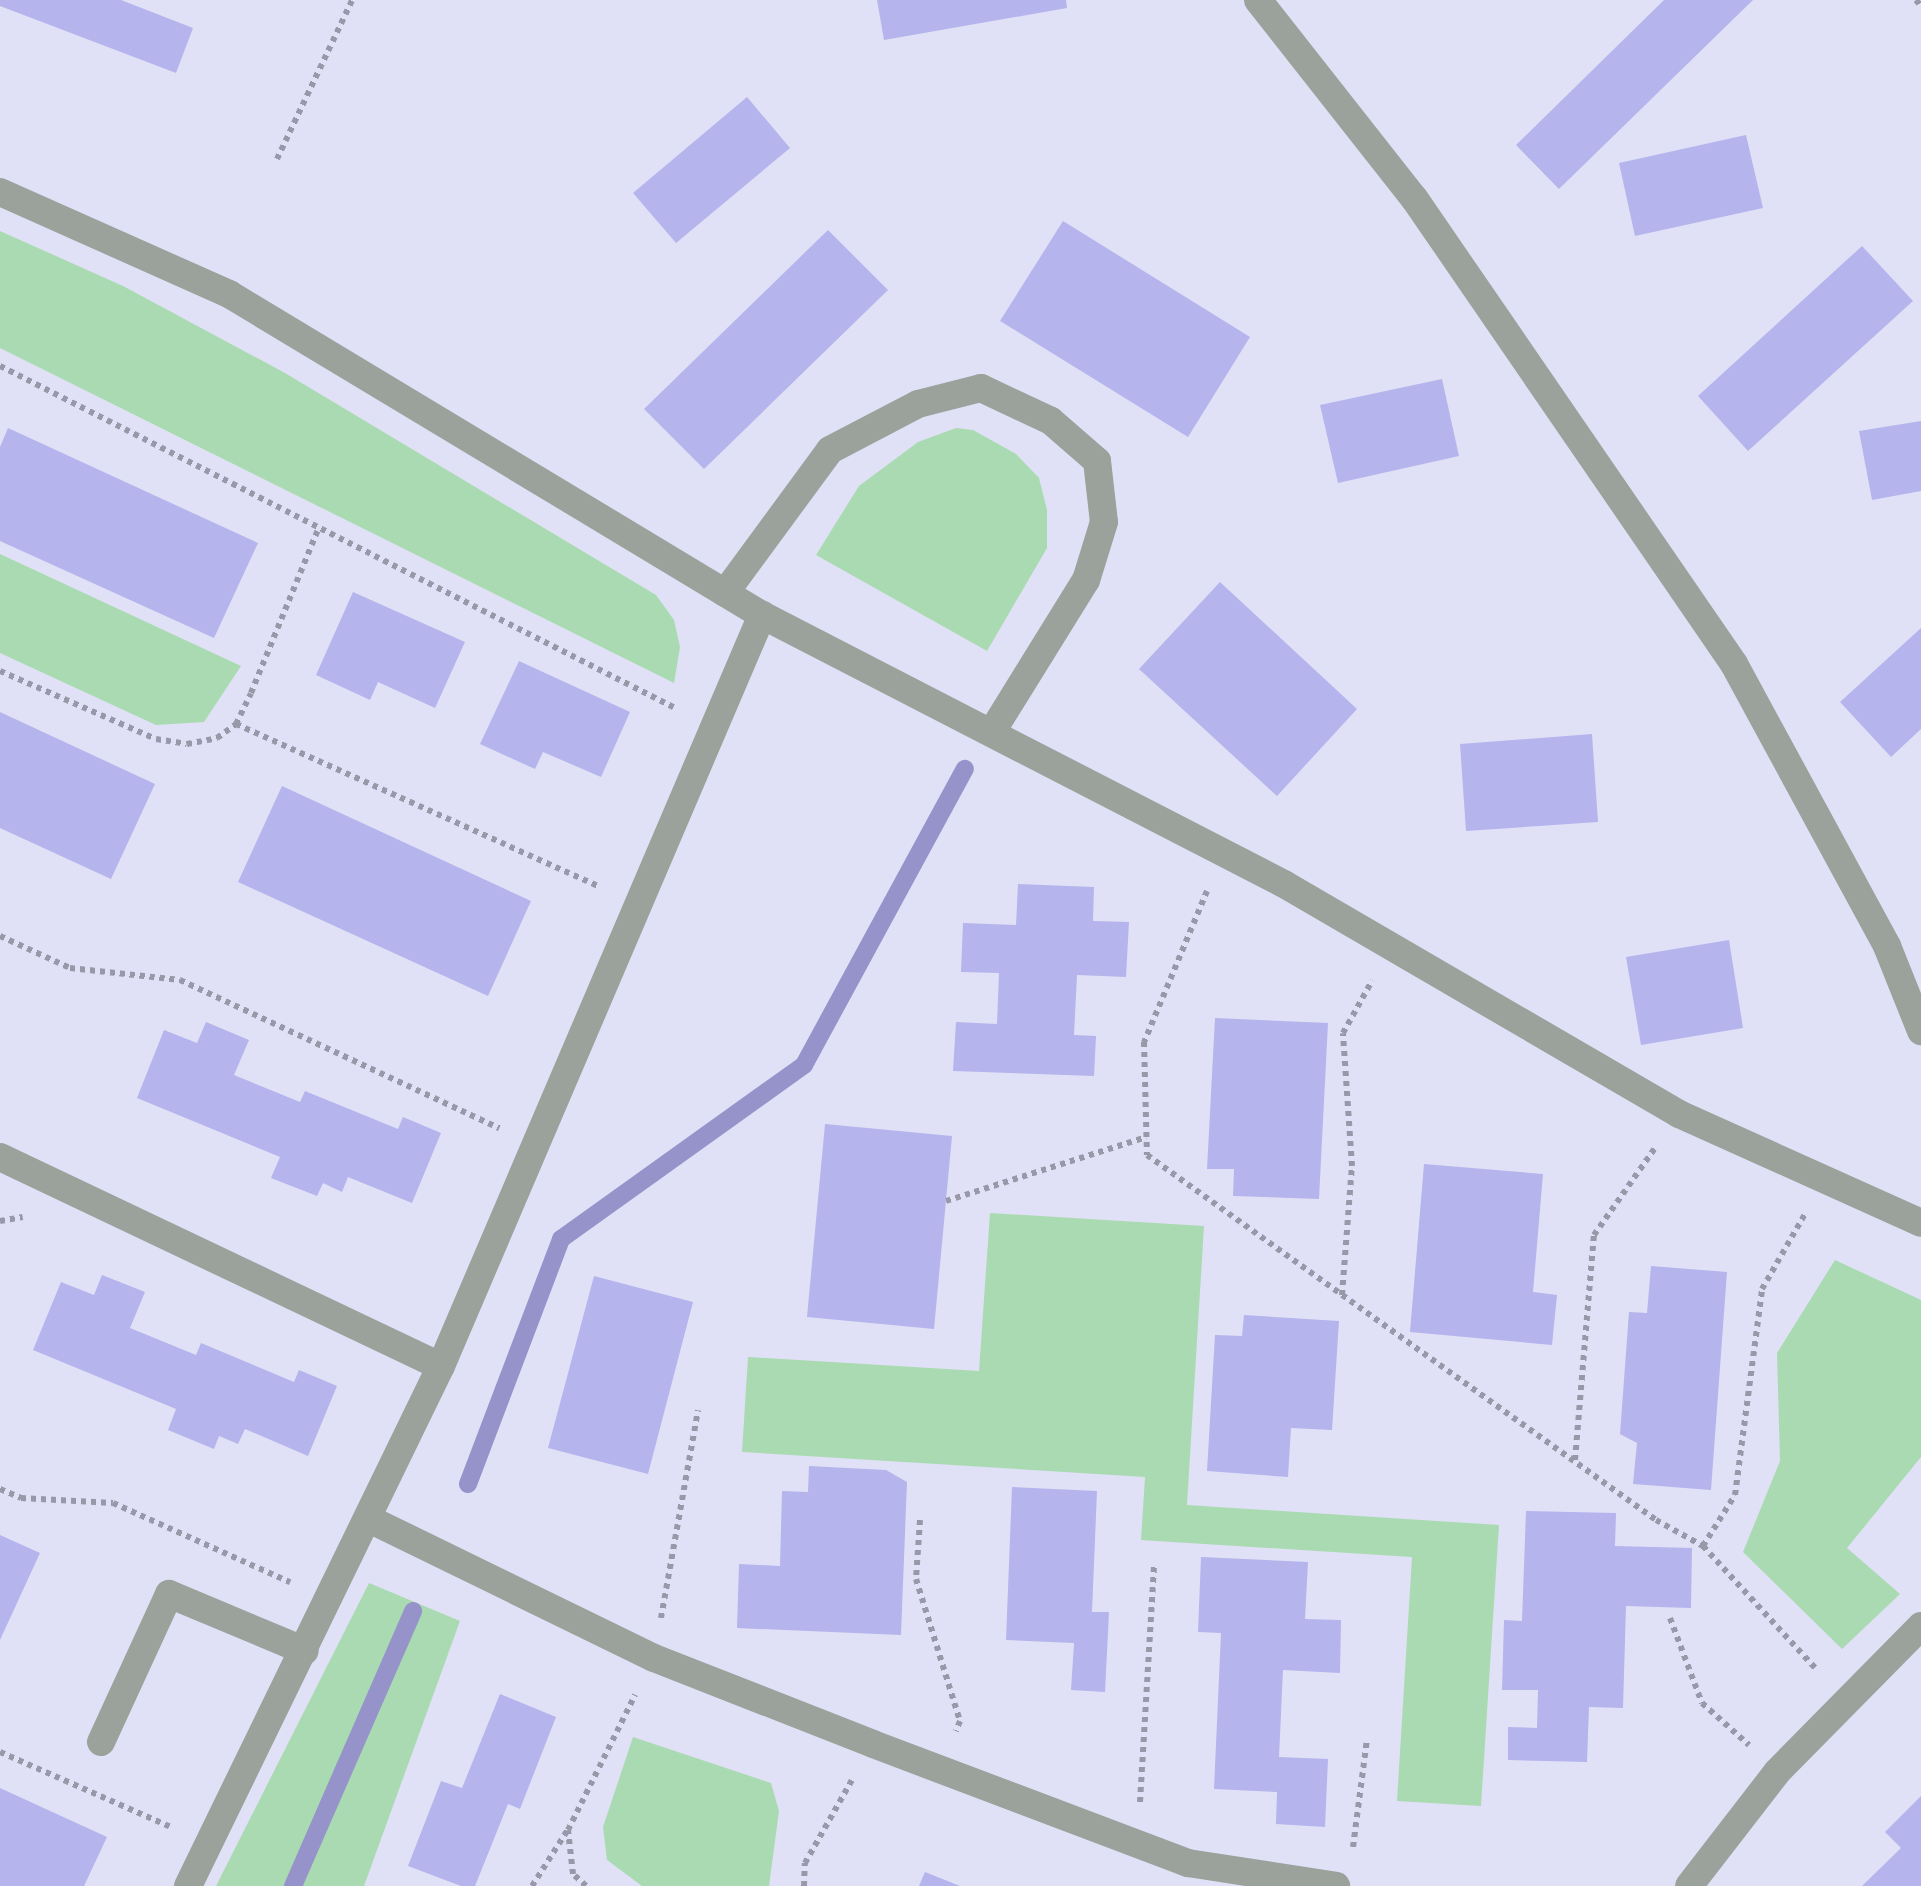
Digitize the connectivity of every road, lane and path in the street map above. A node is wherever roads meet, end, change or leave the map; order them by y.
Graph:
1 (352, 0) edge
2 (1258, 0) edge
3 (1916, 0) edge
4 (1921, 6) edge
5 (277, 159) dead end
6 (0, 192) edge
7 (0, 366) edge
8 (319, 527) junction
9 (725, 592) junction
10 (762, 615) junction
11 (0, 671) edge
12 (236, 724) junction
13 (714, 728) junction
14 (993, 730) junction
15 (1223, 852) junction
16 (639, 905) junction
17 (0, 936) edge
18 (1390, 950) junction
19 (1921, 1030) edge
20 (1679, 1114) junction
21 (1146, 1137) junction
22 (537, 1145) junction
23 (0, 1157) edge
24 (1823, 1182) junction
25 (946, 1201) dead end
26 (1921, 1224) edge
27 (1342, 1295) junction
28 (442, 1366) junction
29 (698, 1410) dead end
30 (1574, 1461) junction
31 (0, 1489) edge
32 (370, 1520) junction
33 (920, 1520) dead end
34 (1704, 1546) junction
35 (1154, 1564) dead end
36 (331, 1600) junction
37 (1670, 1618) dead end
38 (1921, 1626) edge
39 (305, 1651) junction
40 (654, 1658) junction
41 (1847, 1702) junction
42 (1367, 1739) dead end
43 (102, 1742) dead end
44 (873, 1744) junction
45 (0, 1752) edge
46 (942, 1770) junction
47 (1778, 1772) junction
48 (568, 1830) junction
49 (209, 1843) junction
50 (1137, 1843) junction
51 (1343, 1877) edge
52 (188, 1886) edge
53 (532, 1886) edge
54 (586, 1886) edge
55 (804, 1886) edge
56 (1689, 1886) edge

1 - 5 path
2 - 19 street
3 - 4 path
6 - 9 street
7 - 8 path
8 - 12 path
8 - 13 path
9 - 10 street
9 - 14 street
10 - 13 street
10 - 14 street
11 - 12 path
12 - 16 path
13 - 16 street
14 - 15 street
15 - 18 street
15 - 21 path
16 - 22 street
17 - 22 path
18 - 20 street
18 - 27 path
20 - 24 street
20 - 30 path
21 - 25 path
21 - 27 path
22 - 28 street
23 - 28 street
24 - 26 street
24 - 34 path
27 - 30 path
28 - 32 street
29 - 40 path
30 - 34 path
31 - 36 path
32 - 36 street
32 - 40 street
33 - 46 path
34 - 41 path
35 - 50 path
36 - 39 street
37 - 47 path
38 - 41 street
39 - 43 street
39 - 49 street
40 - 44 street
40 - 48 path
41 - 47 street
42 - 51 path
44 - 46 street
44 - 55 path
45 - 49 path
46 - 50 street
47 - 56 street
48 - 53 path
48 - 54 path
49 - 52 street
50 - 51 street

